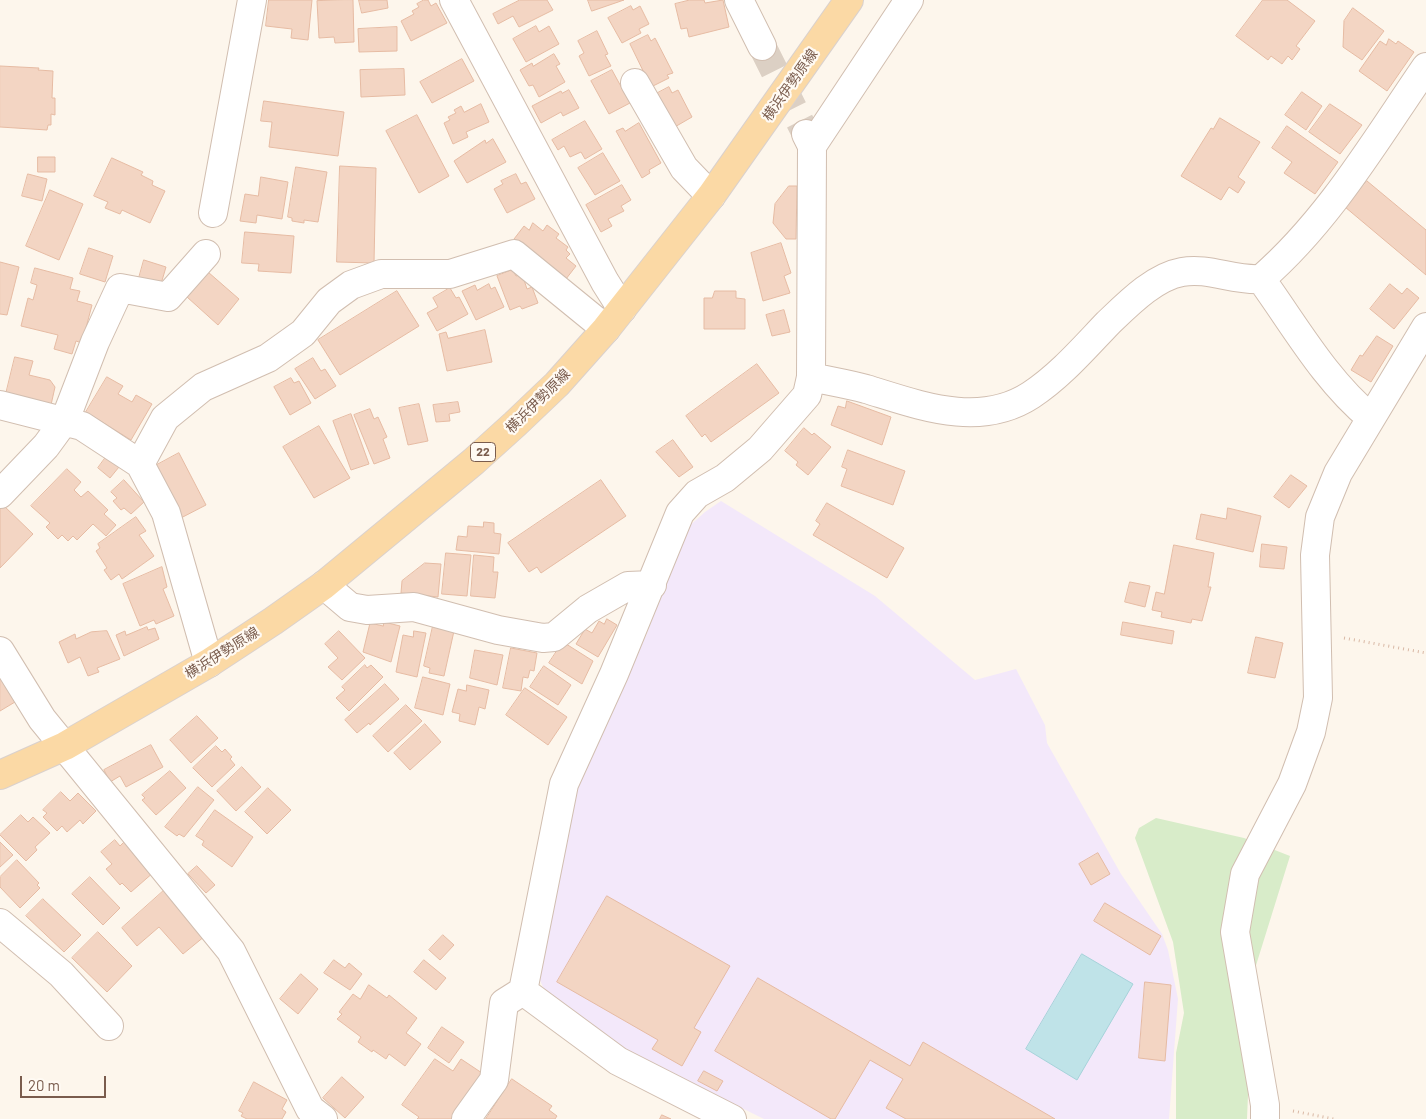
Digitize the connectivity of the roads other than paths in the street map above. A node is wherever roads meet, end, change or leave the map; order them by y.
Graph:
1 (252, 0) edge
2 (454, 0) edge
3 (739, 0) edge
4 (849, 0) edge
5 (909, 0) edge
6 (762, 46) tunnel mouth
7 (1426, 67) edge
8 (635, 83) dead end
9 (711, 196) junction
10 (213, 213) dead end
11 (206, 254) dead end
12 (1261, 279) junction
13 (614, 319) junction
14 (1426, 326) edge
15 (811, 377) junction
16 (0, 405) edge
17 (1371, 418) junction
18 (65, 420) junction
19 (140, 464) junction
20 (0, 494) edge
21 (324, 585) junction
22 (652, 585) junction
23 (0, 651) edge
24 (209, 663) junction
25 (65, 746) junction
26 (0, 775) edge
27 (0, 922) edge
28 (523, 992) junction
29 (108, 1026) dead end
30 (1265, 1112) edge
31 (312, 1116) edge
32 (466, 1119) edge
33 (732, 1119) edge

1 - 10 street
2 - 13 street
3 - 6 street
4 - 9 main road, 横浜伊勢原線 / 22
5 - 15 street
7 - 12 street
8 - 9 street
9 - 13 main road, 横浜伊勢原線 / 22
11 - 18 street
12 - 15 street
12 - 17 street
13 - 19 street
13 - 21 main road, 横浜伊勢原線 / 22
14 - 17 street
15 - 22 street
16 - 18 street
17 - 30 street
18 - 19 street
18 - 20 street
19 - 24 street
21 - 22 street
21 - 24 main road, 横浜伊勢原線 / 22
22 - 28 street
23 - 25 street
24 - 25 main road, 横浜伊勢原線 / 22
25 - 26 main road, 横浜伊勢原線 / 22
25 - 31 street
27 - 29 street
28 - 32 street
28 - 33 street

